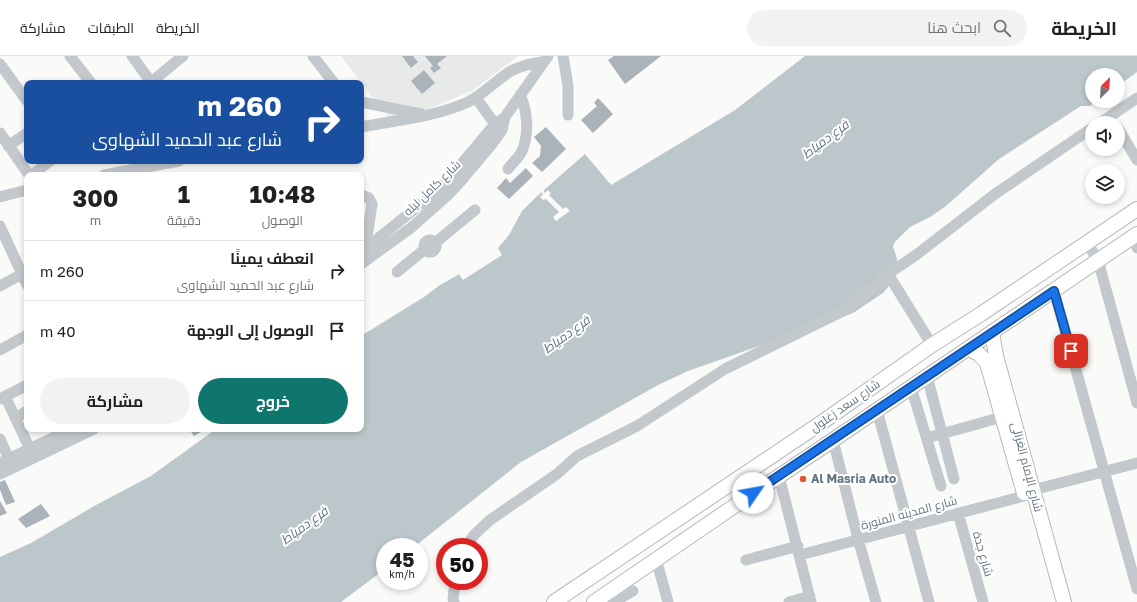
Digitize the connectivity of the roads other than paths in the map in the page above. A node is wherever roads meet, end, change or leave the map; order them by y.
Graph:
1 (70, 56) edge
2 (132, 56) edge
3 (183, 56) edge
4 (313, 56) edge
5 (562, 56) edge
6 (546, 59) edge
7 (0, 65) edge
8 (89, 80) edge
9 (148, 80) edge
10 (154, 80) edge
11 (332, 80) edge
12 (520, 95) junction
13 (24, 97) edge
14 (476, 98) junction
15 (1137, 98) edge
16 (364, 103) edge
17 (426, 115) junction
18 (568, 116) dead end
19 (1116, 116) edge
20 (364, 126) edge
21 (498, 127) junction
22 (0, 133) edge
23 (1085, 133) edge
24 (24, 135) edge
25 (1125, 140) edge
26 (8, 146) junction
27 (1137, 160) edge
28 (46, 164) edge
29 (163, 164) edge
30 (508, 169) dead end
31 (28, 172) edge
32 (34, 172) edge
33 (120, 172) edge
34 (24, 181) edge
35 (24, 191) edge
36 (3, 196) edge
37 (364, 196) edge
38 (1137, 209) edge
39 (475, 210) dead end
40 (408, 223) junction
41 (0, 226) edge
42 (1136, 239) edge
43 (1087, 243) junction
44 (429, 244) junction
45 (364, 251) edge
46 (364, 256) edge
47 (1098, 260) junction
48 (397, 272) dead end
49 (22, 274) junction
50 (888, 274) junction
51 (24, 278) edge
52 (0, 286) edge
53 (1054, 291) junction
54 (992, 332) junction
55 (24, 337) edge
56 (932, 345) junction
57 (968, 349) junction
58 (0, 350) edge
59 (927, 376) junction
60 (24, 386) edge
61 (912, 386) junction
62 (3, 397) edge
63 (1137, 403) edge
64 (877, 410) junction
65 (24, 413) edge
66 (1002, 417) junction
67 (15, 418) junction
68 (65, 432) edge
69 (88, 432) edge
70 (943, 434) junction
71 (927, 438) junction
72 (0, 439) edge
73 (833, 440) junction
74 (30, 449) junction
75 (5, 461) edge
76 (1137, 463) edge
77 (1105, 471) junction
78 (0, 474) edge
79 (780, 476) junction
80 (954, 479) dead end
81 (736, 480) junction
82 (941, 486) dead end
83 (1029, 493) junction
84 (711, 496) junction
85 (736, 504) junction
86 (958, 513) junction
87 (909, 526) junction
88 (472, 538) edge
89 (858, 540) junction
90 (799, 550) junction
91 (656, 559) junction
92 (746, 560) dead end
93 (1137, 589) edge
94 (454, 590) edge
95 (633, 591) dead end
96 (811, 599) edge
97 (454, 602) edge
98 (554, 602) edge
99 (594, 602) edge
100 (614, 602) edge
101 (668, 602) edge
102 (789, 602) edge
103 (876, 602) edge
104 (929, 602) edge
105 (983, 602) edge
106 (1055, 602) edge
107 (1064, 602) edge

1 - 8 street
2 - 9 street
3 - 10 street
4 - 11 street
5 - 18 street
6 - 12 street, شارع كامل ليله
6 - 14 street
7 - 13 street
12 - 21 street, شارع كامل ليله
12 - 30 street
14 - 17 street
14 - 21 street
15 - 19 street
16 - 17 street
17 - 20 street
21 - 40 street, شارع كامل ليله
22 - 26 street
23 - 50 street
24 - 26 street
25 - 27 street
26 - 31 street
28 - 32 street
29 - 33 street
34 - 36 street
35 - 36 street
37 - 45 street
38 - 43 main road, شارع سعد زغلول
39 - 44 street
40 - 44 street
40 - 46 street, شارع كامل ليله
41 - 49 street
42 - 47 main road, شارع سعد زغلول
43 - 47 street
43 - 56 main road, شارع سعد زغلول
44 - 48 street
47 - 53 main road, شارع سعد زغلول
47 - 63 street
49 - 51 street
49 - 52 street
50 - 56 street
50 - 88 street
53 - 54 main road, شارع سعد زغلول
53 - 77 street
54 - 57 main road, شارع سعد زغلول
54 - 83 main road, شارع الإمام الغزالى
55 - 58 street
56 - 81 main road, شارع سعد زغلول
57 - 59 main road, شارع سعد زغلول
57 - 66 main road, شارع الإمام الغزالى
59 - 61 main road, شارع سعد زغلول
59 - 70 street
60 - 62 street
61 - 64 main road, شارع سعد زغلول
61 - 71 street
62 - 67 street
64 - 73 main road, شارع سعد زغلول
64 - 87 street
65 - 67 street
66 - 70 street
66 - 83 main road, شارع الإمام الغزالى
67 - 74 street
68 - 74 street
69 - 78 street
70 - 71 street
70 - 80 street
71 - 82 street
72 - 75 street
73 - 79 main road, شارع سعد زغلول
73 - 89 street
74 - 75 street
76 - 77 street, شارع المدينه المنورة
77 - 83 street, شارع المدينه المنورة
77 - 93 street
79 - 85 main road, شارع سعد زغلول
79 - 90 street
81 - 84 main road, شارع سعد زغلول
81 - 85 main road
83 - 86 street, شارع المدينه المنورة
83 - 106 main road, شارع الإمام الغزالى
83 - 107 main road, شارع الإمام الغزالى
84 - 85 main road
84 - 98 main road, شارع سعد زغلول
85 - 91 main road, شارع سعد زغلول
86 - 87 street, شارع المدينه المنورة
86 - 105 street, شارع جدة
87 - 89 street, شارع المدينه المنورة
87 - 104 street
89 - 90 street, شارع المدينه المنورة
89 - 103 street
90 - 92 street, شارع المدينه المنورة
90 - 96 street
91 - 99 main road, شارع سعد زغلول
91 - 101 street
94 - 97 street
95 - 100 street
96 - 102 street

